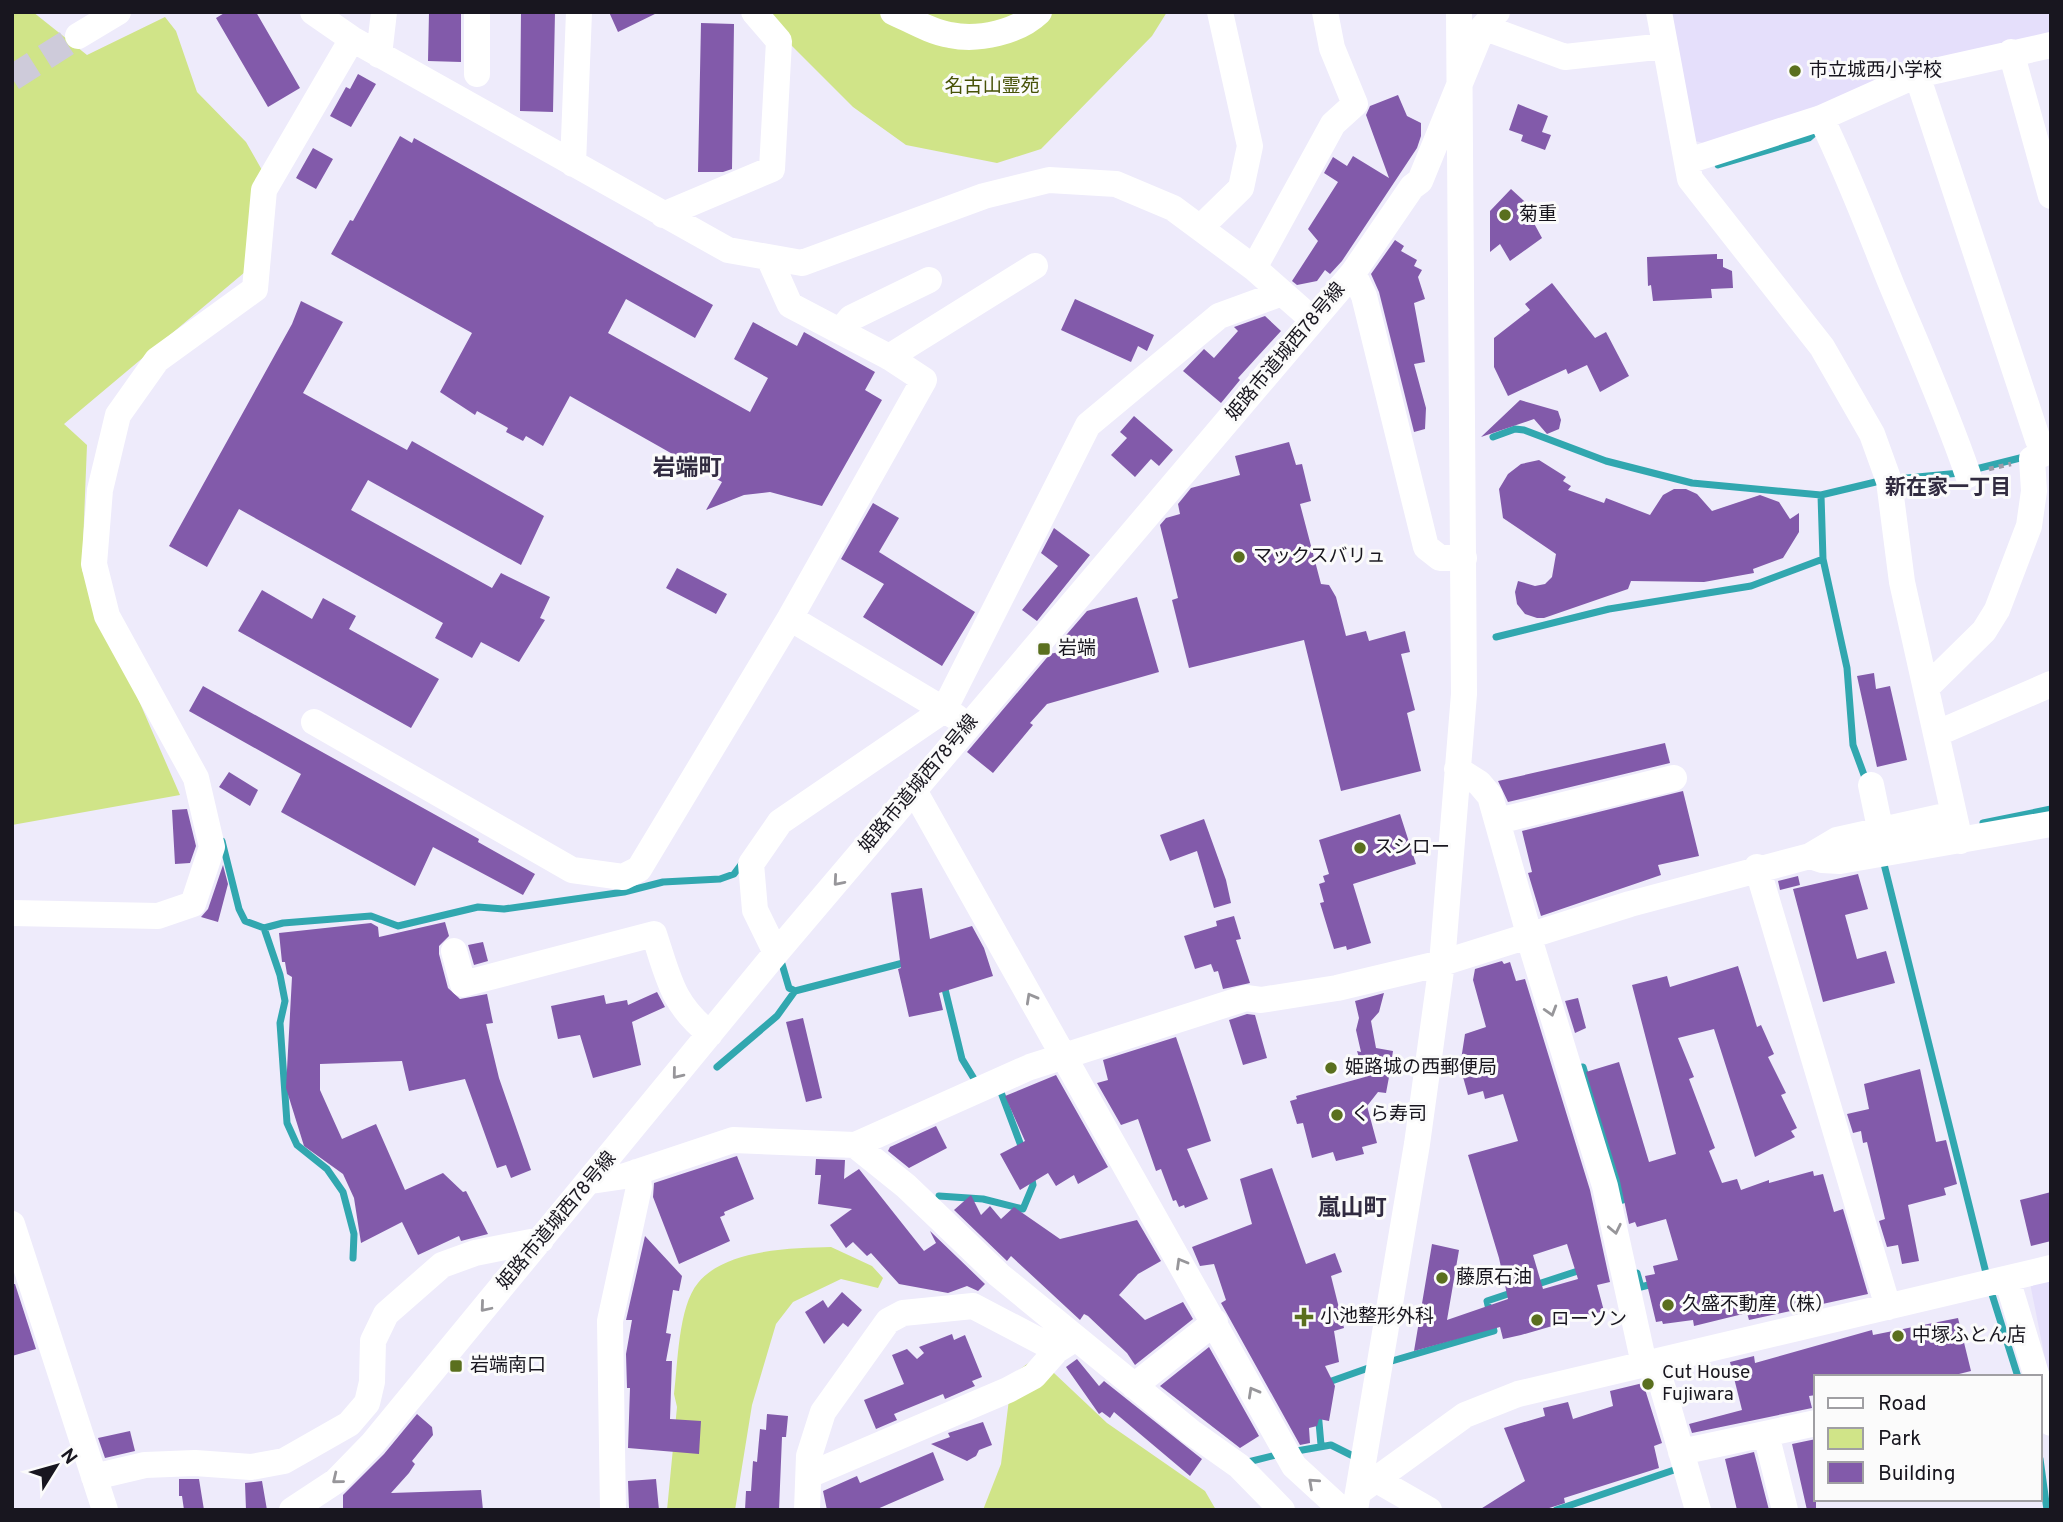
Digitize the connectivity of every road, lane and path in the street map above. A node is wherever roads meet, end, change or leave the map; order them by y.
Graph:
1 (118, 12) edge
2 (313, 12) edge
3 (384, 12) edge
4 (477, 12) edge
5 (579, 12) edge
6 (754, 12) edge
7 (893, 12) edge
8 (1039, 12) edge
9 (1220, 12) edge
10 (1325, 12) edge
11 (1459, 12) edge
12 (1659, 12) edge
13 (1490, 20) edge
14 (79, 24) tunnel mouth
15 (352, 39) junction
16 (2051, 45) edge
17 (1665, 46) junction
18 (2011, 52) junction
19 (379, 55) junction
20 (477, 74) dead end
21 (1917, 75) junction
22 (1460, 83) junction
23 (1821, 118) junction
24 (1688, 161) junction
25 (573, 164) junction
26 (2051, 196) edge
27 (663, 215) junction
28 (1200, 228) junction
29 (769, 258) junction
30 (1035, 266) dead end
31 (1254, 268) junction
32 (1353, 273) junction
33 (929, 281) dead end
34 (1282, 293) junction
35 (1313, 320) junction
36 (840, 331) junction
37 (889, 357) junction
38 (2044, 445) edge
39 (1968, 474) dead end
40 (1464, 558) junction
41 (790, 618) junction
42 (2051, 684) edge
43 (1926, 688) junction
44 (944, 710) junction
45 (314, 723) dead end
46 (969, 724) junction
47 (1938, 733) junction
48 (1457, 769) junction
49 (1674, 778) dead end
50 (1871, 785) dead end
51 (915, 792) junction
52 (1498, 821) junction
53 (2051, 824) edge
54 (1957, 828) junction
55 (1875, 840) junction
56 (1757, 867) junction
57 (12, 913) edge
58 (1529, 939) junction
59 (454, 951) dead end
60 (776, 953) junction
61 (1442, 963) junction
62 (710, 1034) junction
63 (1064, 1057) junction
64 (855, 1145) junction
65 (637, 1172) junction
66 (591, 1181) junction
67 (12, 1224) edge
68 (541, 1240) junction
69 (2051, 1268) edge
70 (1995, 1281) junction
71 (1888, 1307) junction
72 (1215, 1322) junction
73 (1067, 1344) junction
74 (1644, 1364) junction
75 (2036, 1375) edge
76 (1134, 1386) junction
77 (2042, 1395) edge
78 (1814, 1423) edge
79 (2051, 1423) edge
80 (1766, 1434) junction
81 (1681, 1452) junction
82 (809, 1475) junction
83 (94, 1477) junction
84 (1364, 1493) edge
85 (297, 1507) edge
86 (105, 1510) edge
87 (613, 1510) edge
88 (807, 1510) edge
89 (1282, 1510) edge
90 (1342, 1510) edge
91 (1429, 1510) edge
92 (1698, 1510) edge
93 (1785, 1510) edge

1 - 14 street
2 - 15 street
3 - 19 street
4 - 20 street
5 - 25 street
6 - 27 street
7 - 8 street
9 - 28 street
10 - 31 street
11 - 22 street, 姫路市道城西78号線
12 - 17 street
13 - 17 street
13 - 22 street
15 - 19 street
15 - 57 street
16 - 18 street
17 - 24 street
18 - 21 street
18 - 26 street
19 - 25 street
21 - 23 street
21 - 38 street
22 - 32 street, 姫路市道城西78号線
22 - 40 street
23 - 24 street
23 - 39 street
24 - 43 street
25 - 27 street
27 - 29 street
28 - 29 street
28 - 31 street
29 - 36 street
30 - 37 street
31 - 34 street
32 - 35 street, 姫路市道城西78号線
32 - 40 street
33 - 36 street
34 - 35 street
34 - 44 street
35 - 46 street, 姫路市道城西78号線
36 - 37 street
37 - 41 street
38 - 43 street
40 - 48 street
41 - 44 street
41 - 45 street
42 - 47 street
43 - 47 street
44 - 46 street
44 - 60 street
46 - 51 street, 姫路市道城西78号線
47 - 54 street
48 - 52 street
48 - 61 street
49 - 52 street
50 - 55 street
51 -> 60 street, 姫路市道城西78号線
63 -> 51 street
52 - 58 street
53 - 54 street
54 - 55 street
55 - 56 street
56 - 58 street
56 - 71 street
58 - 61 street
58 -> 74 street
59 - 62 street
60 - 62 street, 姫路市道城西78号線
61 - 63 street
61 - 84 street
62 -> 66 street, 姫路市道城西78号線
63 - 64 street
72 -> 63 street
64 - 65 street
64 - 73 street
65 - 66 street
65 - 87 street
66 - 68 street, 姫路市道城西78号線
67 - 83 street
68 - 83 street
68 -> 85 street, 姫路市道城西78号線
69 - 70 street
70 - 71 street
70 - 75 street
71 - 74 street
72 - 76 street
90 -> 72 street
73 - 76 street
73 - 82 street
73 - 82 street
74 - 81 street
74 - 84 street
76 - 89 street
77 - 79 street
78 - 80 street
80 - 81 street
80 - 93 street
81 - 92 street
82 - 88 street
83 - 86 street
84 - 91 street

